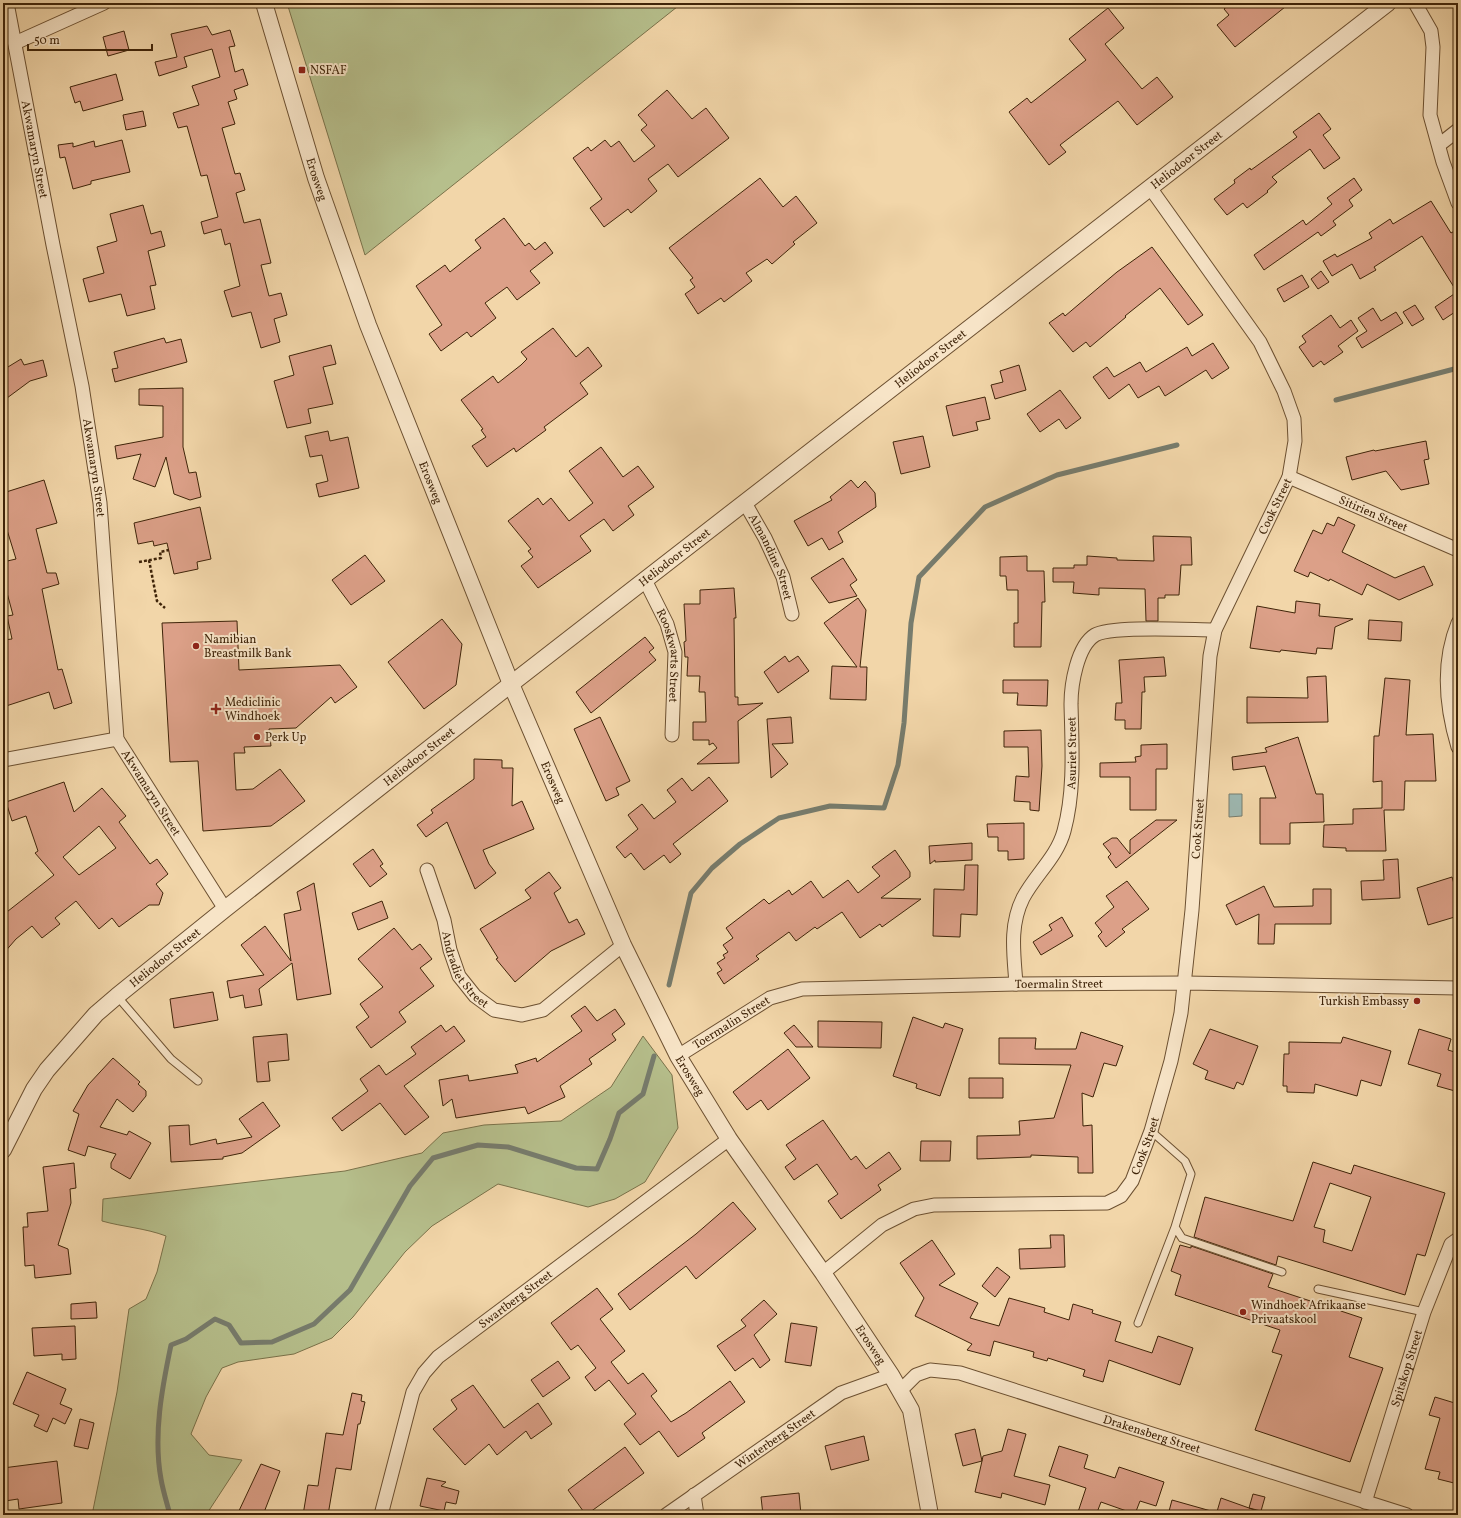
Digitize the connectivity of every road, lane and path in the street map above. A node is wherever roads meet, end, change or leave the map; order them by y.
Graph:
1 (7, 3) edge
2 (104, 3) edge
3 (264, 3) edge
4 (1388, 3) edge
5 (1414, 3) edge
6 (7, 22) edge
7 (15, 43) junction
8 (1458, 130) edge
9 (1439, 145) junction
10 (1150, 189) junction
11 (1458, 203) edge
12 (1289, 477) junction
13 (745, 503) junction
14 (169, 550) dead end
15 (1458, 550) edge
16 (149, 560) junction
17 (140, 562) dead end
18 (645, 580) junction
19 (165, 608) dead end
20 (792, 614) dead end
21 (1458, 623) edge
22 (1215, 630) junction
23 (511, 684) junction
24 (672, 735) dead end
25 (117, 739) junction
26 (1458, 747) edge
27 (3, 760) edge
28 (427, 870) dead end
29 (224, 909) junction
30 (622, 945) junction
31 (1185, 983) junction
32 (1016, 984) junction
33 (1458, 988) edge
34 (117, 996) junction
35 (678, 1056) junction
36 (198, 1081) dead end
37 (1152, 1131) junction
38 (729, 1139) junction
39 (3, 1150) edge
40 (1175, 1228) junction
41 (1458, 1239) edge
42 (1282, 1272) dead end
43 (823, 1273) junction
44 (1318, 1289) dead end
45 (1424, 1312) junction
46 (1138, 1323) dead end
47 (891, 1375) junction
48 (900, 1391) junction
49 (694, 1495) junction
50 (1365, 1502) junction
51 (381, 1515) edge
52 (666, 1515) edge
53 (696, 1515) edge
54 (930, 1515) edge
55 (1408, 1515) edge

1 - 6 street, Akwamaryn Street
2 - 7 street
3 - 23 street, Erosweg
4 - 10 street, Heliodoor Street
5 - 9 street
6 - 7 street, Akwamaryn Street
7 - 25 street, Akwamaryn Street
8 - 9 street
9 - 11 street
10 - 12 street, Cook Street
10 - 13 street, Heliodoor Street
12 - 15 street, Sitirien Street
12 - 22 street, Cook Street
13 - 18 street, Heliodoor Street
13 - 20 street, Almandine Street
14 - 16 path
16 - 17 path
16 - 19 path
18 - 23 street, Heliodoor Street
18 - 24 street, Rooskwarts Street
21 - 26 street
22 - 31 street, Cook Street
22 - 32 street, Asuriet Street
23 - 29 street, Heliodoor Street
23 - 30 street, Erosweg
25 - 27 street
25 - 29 street, Akwamaryn Street
28 - 30 street, Andradiet Street
29 - 34 street, Heliodoor Street
30 - 35 street, Erosweg
31 - 32 street, Toermalin Street
31 - 33 street, Toermalin Street
31 - 37 street, Cook Street
32 - 35 street, Toermalin Street
34 - 36 lane
34 - 39 street, Heliodoor Street
35 - 38 street, Erosweg
37 - 40 lane
37 - 43 street, Cook Street
38 - 43 street, Erosweg
38 - 51 street, Swartberg Street
40 - 42 lane
40 - 46 lane
41 - 45 street, Spitskop Street
43 - 47 street, Erosweg
44 - 45 lane
45 - 50 street, Spitskop Street
47 - 48 street, Erosweg
47 - 49 street, Winterberg Street
48 - 50 street, Drakensberg Street
48 - 54 street, Erosweg
49 - 52 street, Winterberg Street
49 - 53 street
50 - 55 street, Drakensberg Street

